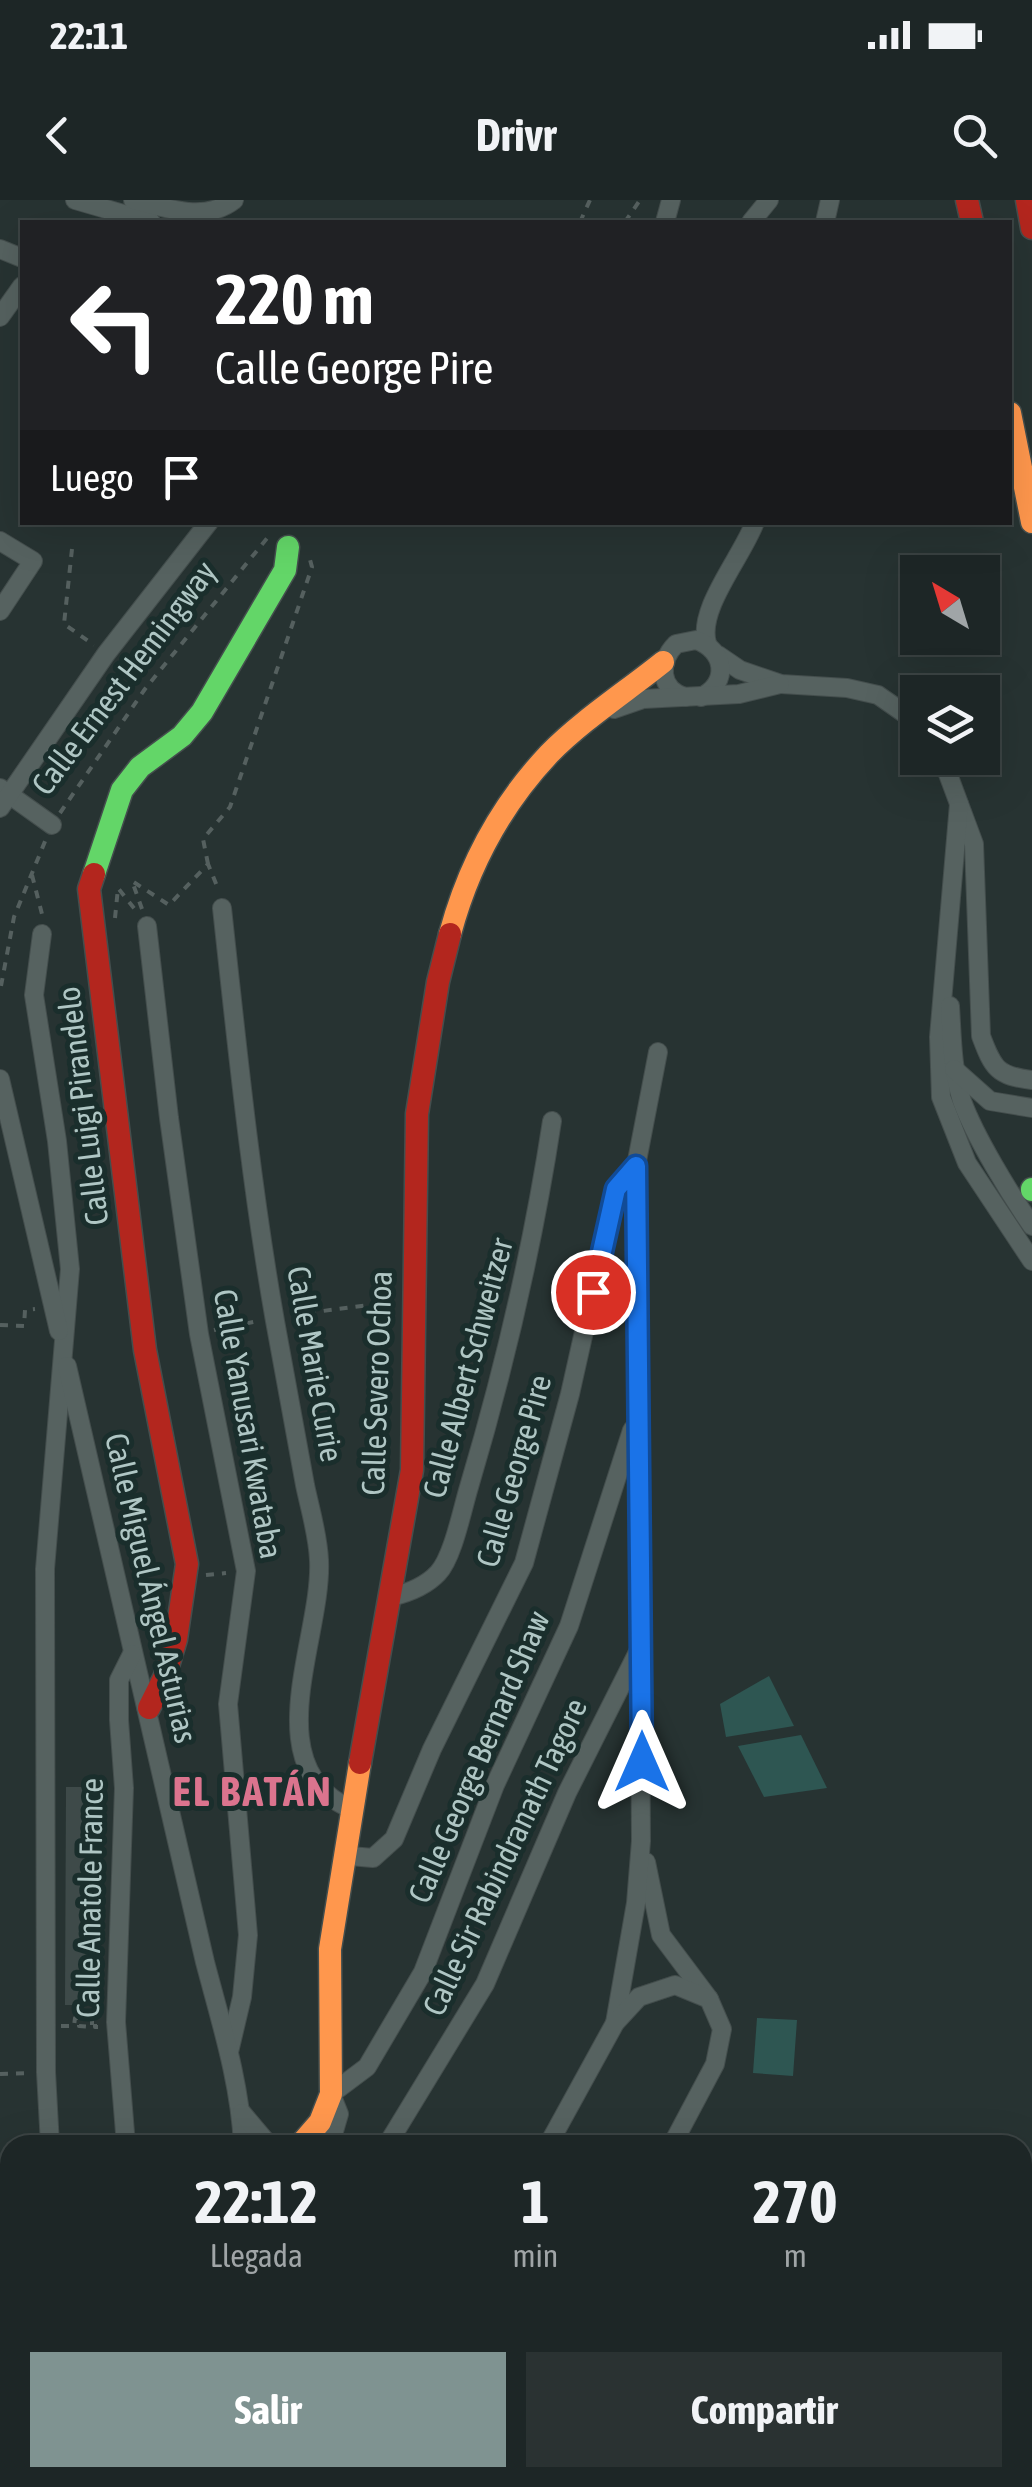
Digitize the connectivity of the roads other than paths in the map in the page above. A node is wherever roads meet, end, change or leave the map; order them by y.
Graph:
1 (75, 200) edge
2 (133, 200) edge
3 (234, 200) edge
4 (769, 200) edge
5 (1026, 200) edge
6 (144, 220) edge
7 (753, 220) edge
8 (1032, 228) edge
9 (20, 289) edge
10 (0, 317) edge
11 (1012, 423) edge
12 (1032, 522) edge
13 (207, 525) edge
14 (753, 525) edge
15 (282, 538) road end
16 (0, 541) edge
17 (0, 610) edge
18 (712, 649) junction
19 (663, 662) junction
20 (780, 684) junction
21 (695, 698) junction
22 (900, 708) edge
23 (591, 717) junction
24 (948, 775) edge
25 (3, 796) edge
26 (959, 804) junction
27 (52, 825) road end
28 (222, 908) road end
29 (148, 926) road end
30 (42, 934) road end
31 (946, 964) junction
32 (938, 1037) junction
33 (658, 1052) dead end
34 (955, 1072) junction
35 (0, 1078) edge
36 (1032, 1080) edge
37 (1032, 1108) edge
38 (4, 1121) edge
39 (552, 1121) dead end
40 (636, 1166) junction
41 (1032, 1226) edge
42 (1032, 1261) edge
43 (64, 1354) junction
44 (636, 1417) junction
45 (391, 1597) junction
46 (642, 1643) junction
47 (132, 1654) junction
48 (148, 1708) junction
49 (351, 1809) junction
50 (641, 1840) junction
51 (344, 1850) junction
52 (709, 1999) junction
53 (615, 2023) junction
54 (230, 2052) junction
55 (332, 2094) junction
56 (242, 2112) junction
57 (49, 2135) edge
58 (125, 2135) edge
59 (243, 2135) edge
60 (261, 2135) edge
61 (311, 2135) edge
62 (333, 2135) edge
63 (393, 2135) edge
64 (553, 2135) edge
65 (677, 2135) edge

1 - 6 street
2 - 3 street
4 - 7 street
5 - 8 street
9 - 10 street
11 - 12 street
13 - 25 street
14 - 18 street
15 - 48 street, Calle Luigi Pirandelo
16 - 17 street
18 - 19 street
18 - 20 street
18 - 21 street
19 - 21 street
19 - 23 street, Calle Severo Ochoa
20 - 21 street, Calle Severo Ochoa
20 - 22 street
21 - 23 street, Calle Severo Ochoa
23 - 45 street, Calle Severo Ochoa
24 - 26 street
25 - 27 street
26 - 31 street
26 - 36 street
28 - 49 street, Calle Marie Curie
29 - 54 street, Calle Yanusari Kwataba
30 - 43 street
31 - 32 street
31 - 34 street
32 - 34 street
32 - 42 street
33 - 40 street
34 - 37 street
34 - 41 street
35 - 38 street, Calle Miguel Ángel Asturias
38 - 43 street, Calle Miguel Ángel Asturias
39 - 45 street, Calle Albert Schweitzer
40 - 44 street
40 - 51 street, Calle George Pire
43 - 47 street, Calle Miguel Ángel Asturias
43 - 57 street
44 - 46 street
44 - 55 street, Calle George Bernard Shaw
45 - 49 street, Calle Severo Ochoa
46 - 50 street
46 - 63 street, Calle Sir Rabindranath Tagore
47 - 48 street, Calle Miguel Ángel Asturias
47 - 58 street, Calle Anatole France
48 - 54 street, Calle Miguel Ángel Asturias
49 - 51 street, Calle Severo Ochoa
50 - 52 street
50 - 53 street
51 - 55 street, Calle Severo Ochoa
52 - 53 street
52 - 65 street
53 - 64 street
54 - 56 street, Calle Miguel Ángel Asturias
55 - 61 street
55 - 62 street
56 - 59 street, Calle Miguel Ángel Asturias
56 - 60 street, Calle Miguel Ángel Asturias

